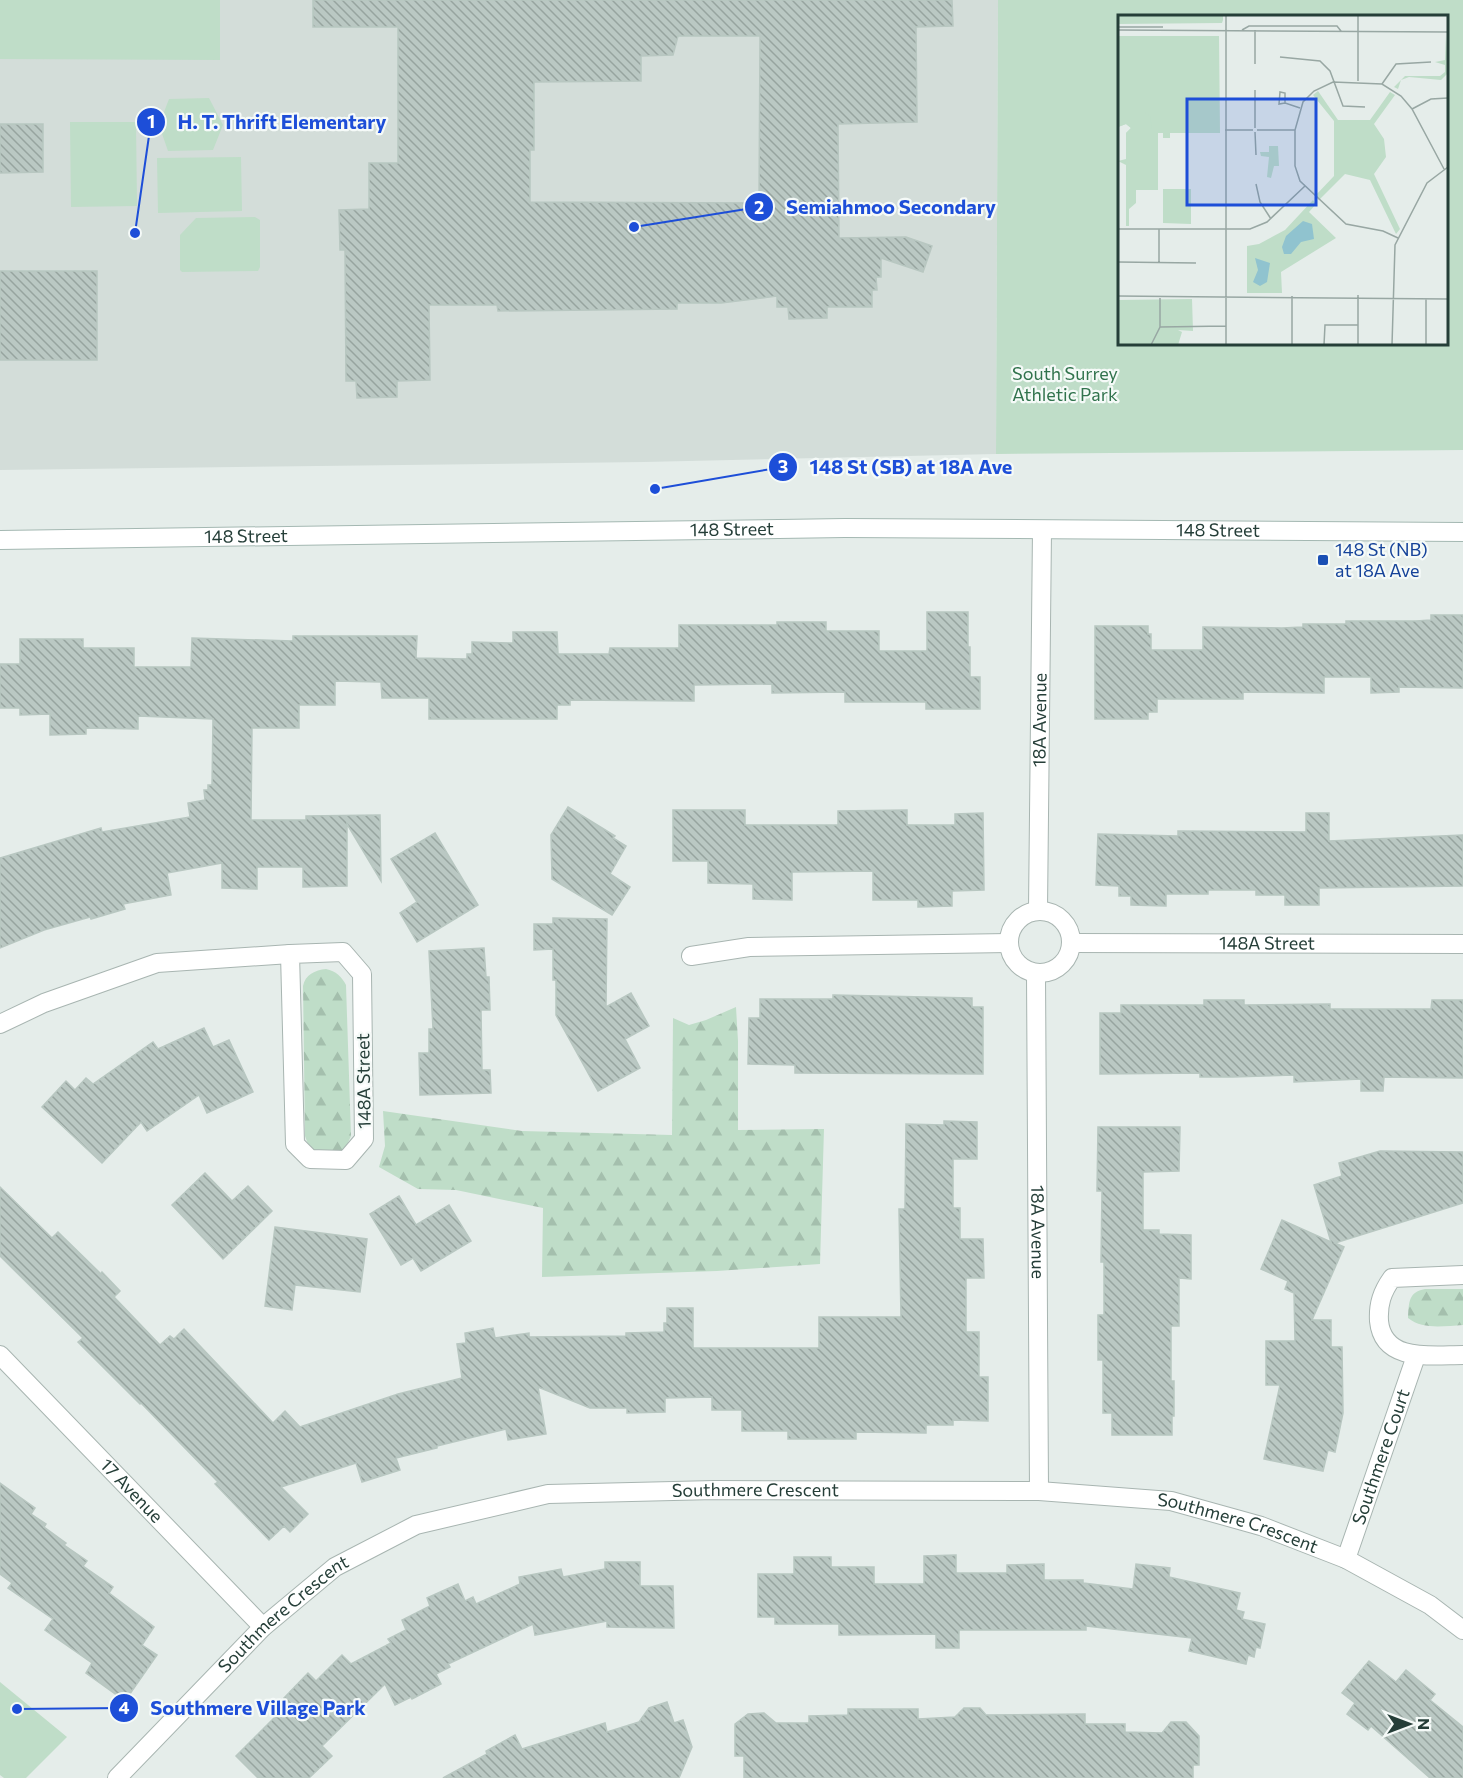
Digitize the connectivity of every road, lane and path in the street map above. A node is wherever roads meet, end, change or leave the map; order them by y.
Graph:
1 (1042, 530) junction
2 (1463, 532) edge
3 (0, 540) edge
4 (1038, 910) junction
5 (1009, 943) junction
6 (1072, 943) junction
7 (1463, 944) edge
8 (290, 954) junction
9 (691, 956) dead end
10 (1036, 974) junction
11 (0, 1024) edge
12 (1463, 1275) edge
13 (0, 1355) edge
14 (1463, 1355) edge
15 (1416, 1356) junction
16 (1039, 1491) junction
17 (1346, 1559) junction
18 (263, 1627) junction
19 (1463, 1630) edge
20 (117, 1778) edge

1 - 2 street, 148 Street
1 - 3 street, 148 Street
1 - 4 street, 18A Avenue
4 - 5 street
4 - 6 street
5 - 9 street
5 - 10 street
6 - 7 street, 148A Street
6 - 10 street
8 - 8 street, 148A Street
8 - 11 street, 148A Street
10 - 16 street, 18A Avenue
12 - 15 street
13 - 18 street, 17 Avenue
14 - 15 street
15 - 17 street, Southmere Court
16 - 17 street, Southmere Crescent
16 - 18 street, Southmere Crescent
17 - 19 street, Southmere Crescent
18 - 20 street, Southmere Crescent

